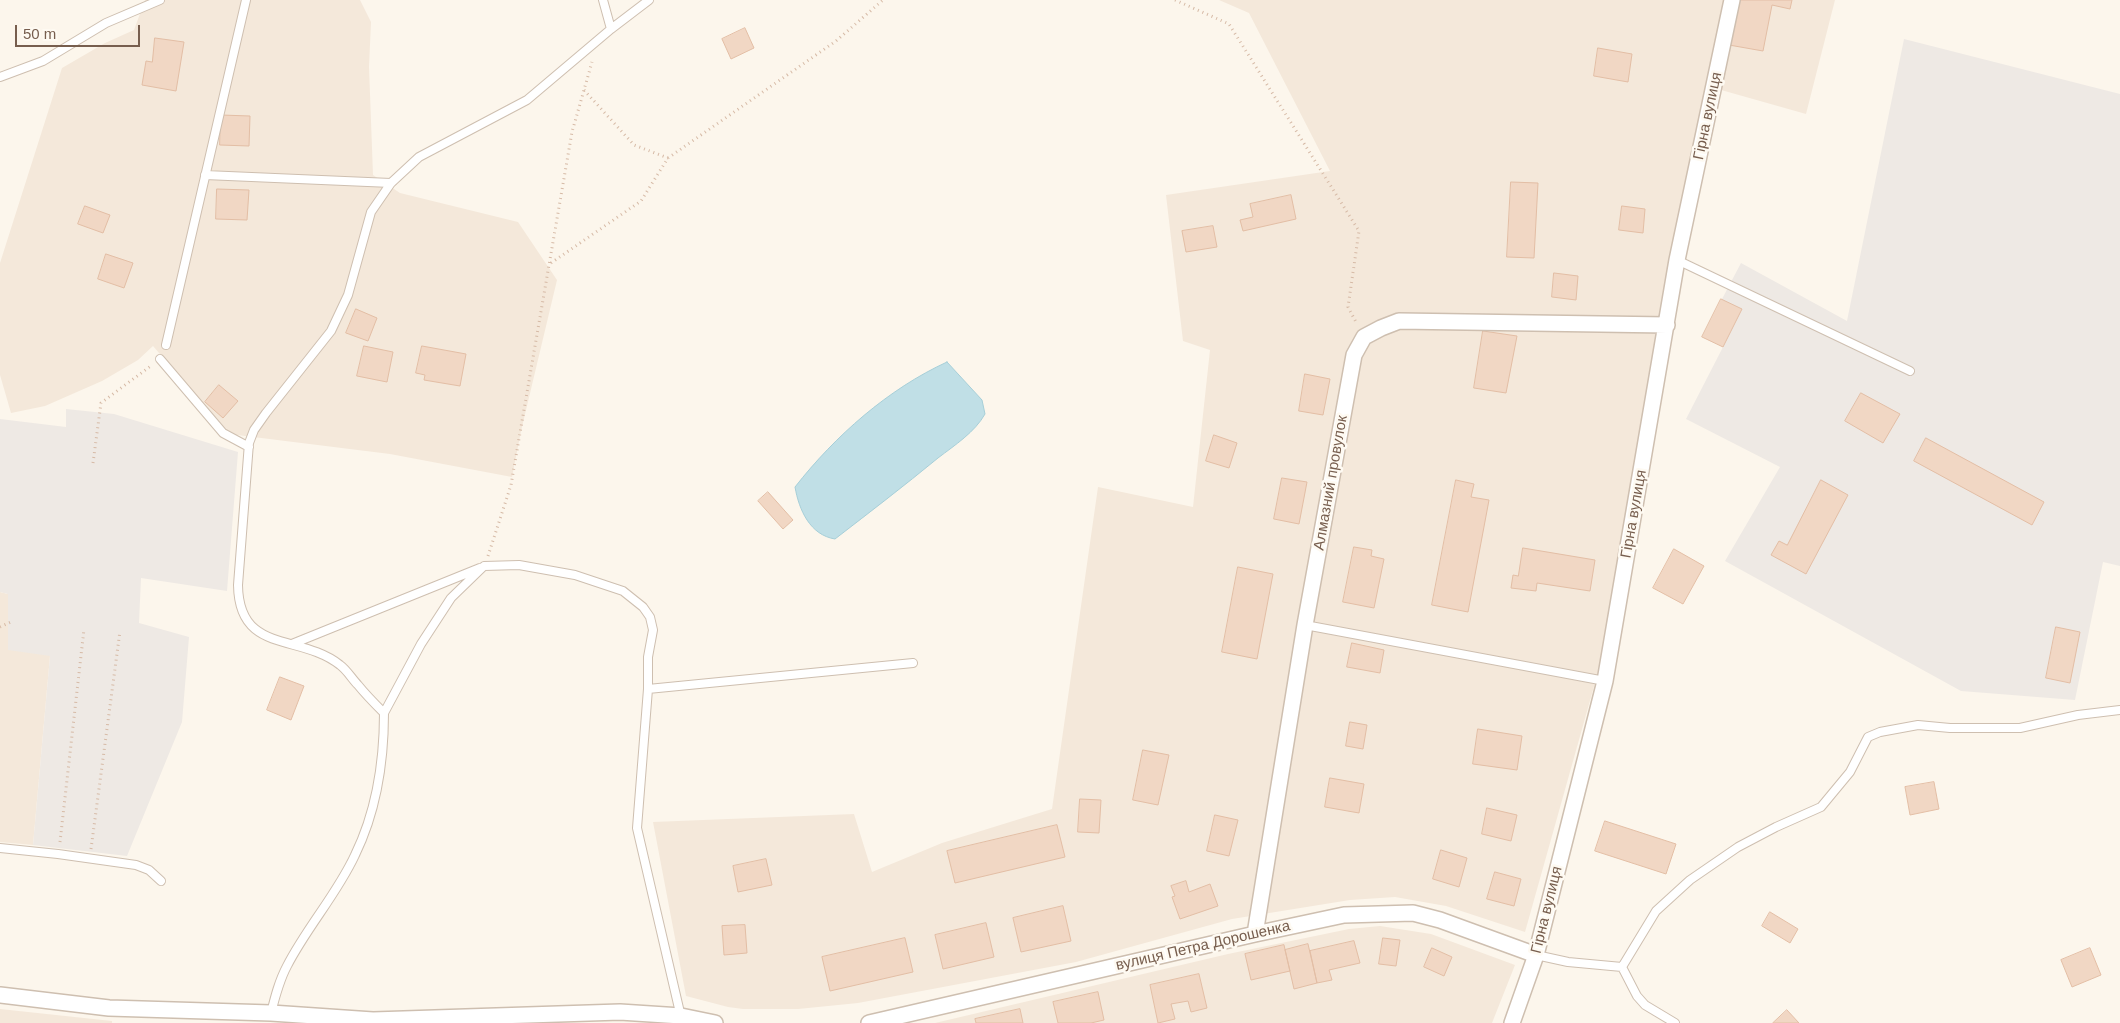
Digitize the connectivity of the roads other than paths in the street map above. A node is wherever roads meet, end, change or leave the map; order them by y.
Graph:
1 (160, 0) edge
2 (246, 0) edge
3 (603, 0) edge
4 (649, 0) edge
5 (1732, 0) edge
6 (611, 29) junction
7 (0, 77) edge
8 (206, 174) junction
9 (391, 183) junction
10 (1677, 260) junction
11 (1667, 325) junction
12 (166, 345) dead end
13 (160, 359) road end
14 (1910, 371) dead end
15 (249, 447) junction
16 (484, 566) junction
17 (1306, 625) junction
18 (292, 644) junction
19 (913, 663) dead end
20 (1605, 682) junction
21 (648, 689) junction
22 (2120, 710) edge
23 (384, 713) junction
24 (0, 848) edge
25 (161, 881) dead end
26 (1255, 934) junction
27 (1536, 955) junction
28 (1622, 967) junction
29 (0, 995) edge
30 (271, 1013) junction
31 (680, 1020) edge
32 (715, 1023) edge
33 (869, 1023) edge
34 (1512, 1023) edge
35 (1675, 1023) edge

1 - 7 lane
2 - 8 lane
3 - 6 lane
4 - 6 lane
5 - 10 street, Гірна вулиця
6 - 9 lane
8 - 9 lane
8 - 12 lane
9 - 15 lane
10 - 11 street, Гірна вулиця
10 - 14 lane
11 - 17 street, Алмазний провулок
11 - 20 street, Гірна вулиця
13 - 15 lane
15 - 18 lane
16 - 18 lane
16 - 21 lane
16 - 23 lane
17 - 20 lane
17 - 26 street, Алмазний провулок
18 - 23 lane
19 - 21 lane
20 - 27 street, Гірна вулиця
21 - 31 lane
22 - 28 lane
23 - 30 lane
24 - 25 lane
26 - 27 street, вулиця Петра Дорошенка
26 - 33 street, вулиця Петра Дорошенка
27 - 28 lane
27 - 34 street, Гірна вулиця
28 - 35 lane
29 - 30 street
30 - 31 street
31 - 32 street

